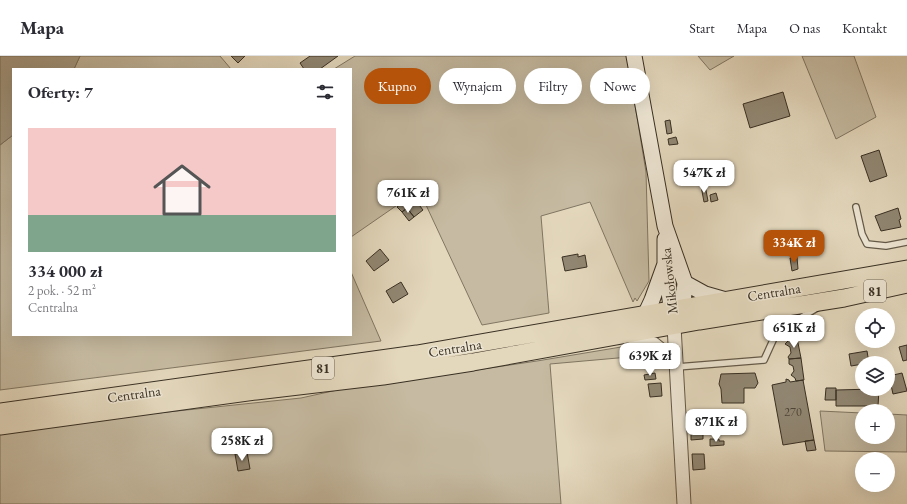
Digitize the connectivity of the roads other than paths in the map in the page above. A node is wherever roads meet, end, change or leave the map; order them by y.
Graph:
1 (634, 56) edge
2 (856, 207) dead end
3 (665, 226) junction
4 (907, 242) edge
5 (665, 263) junction
6 (907, 269) edge
7 (685, 283) junction
8 (907, 284) edge
9 (844, 298) junction
10 (726, 300) junction
11 (645, 315) junction
12 (676, 315) junction
13 (626, 335) junction
14 (677, 364) junction
15 (0, 412) edge
16 (0, 426) edge
17 (684, 504) edge

1 - 3 main road, Mikołowska
2 - 4 lane
3 - 5 main road, Mikołowska
3 - 7 main road, Mikołowska
5 - 11 main road
5 - 12 main road, Mikołowska
6 - 10 main road, Centralna / 81
7 - 10 main road
7 - 12 main road, Mikołowska
8 - 9 main road, Centralna / 81
9 - 12 main road, Centralna / 81
9 - 14 lane
10 - 12 main road, Centralna / 81
11 - 12 main road, Centralna / 81
11 - 15 main road, Centralna / 81
12 - 13 main road, Centralna / 81
12 - 14 street
13 - 14 street
13 - 16 main road, Centralna / 81
14 - 17 street

